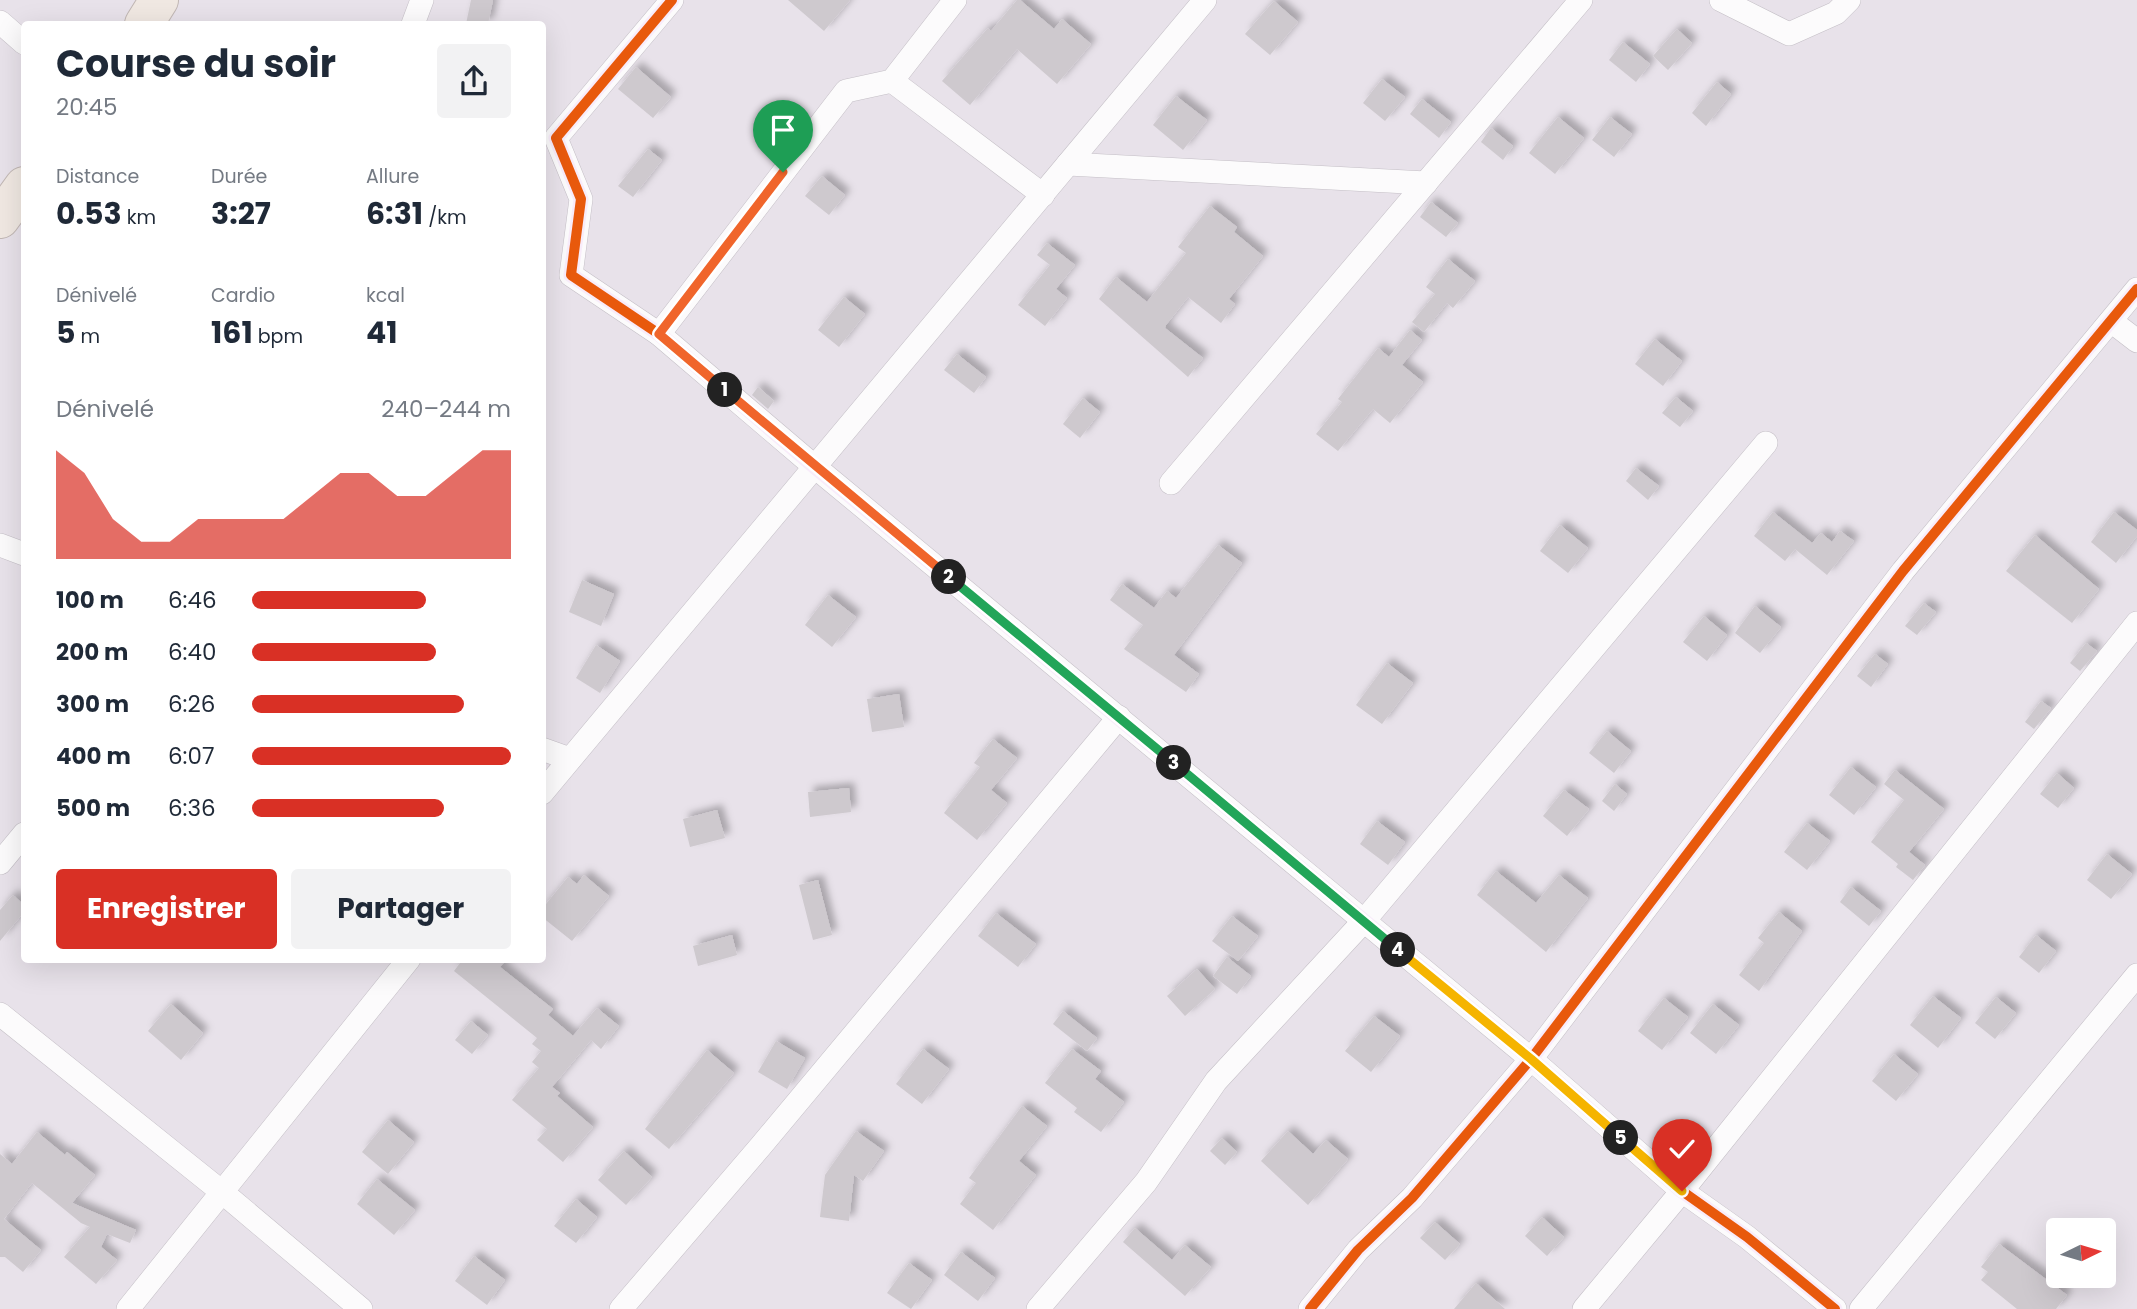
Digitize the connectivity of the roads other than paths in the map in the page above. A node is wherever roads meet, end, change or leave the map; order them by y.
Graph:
1 (159, 0) edge
2 (422, 0) edge
3 (672, 0) edge
4 (956, 0) edge
5 (1205, 0) edge
6 (1581, 0) edge
7 (1721, 0) edge
8 (1849, 0) edge
9 (146, 21) edge
10 (414, 21) edge
11 (0, 22) edge
12 (21, 40) edge
13 (892, 81) junction
14 (1068, 164) junction
15 (1426, 183) junction
16 (21, 190) edge
17 (1043, 195) junction
18 (0, 219) edge
19 (2137, 289) edge
20 (2111, 321) junction
21 (659, 334) junction
22 (2137, 341) edge
23 (1766, 443) dead end
24 (815, 467) junction
25 (1171, 483) dead end
26 (0, 545) edge
27 (21, 553) edge
28 (2137, 622) edge
29 (1119, 717) junction
30 (546, 751) edge
31 (569, 760) junction
32 (546, 788) edge
33 (21, 838) edge
34 (0, 863) edge
35 (1363, 922) junction
36 (406, 963) edge
37 (2137, 975) edge
38 (0, 1014) edge
39 (1531, 1059) junction
40 (1682, 1191) junction
41 (222, 1192) junction
42 (128, 1309) edge
43 (361, 1309) edge
44 (621, 1309) edge
45 (1038, 1309) edge
46 (1310, 1309) edge
47 (1584, 1309) edge
48 (1835, 1309) edge
49 (1861, 1309) edge

1 - 9 highway
2 - 10 street
3 - 21 street
4 - 13 street
5 - 14 street
6 - 15 street
7 - 8 street
11 - 12 street
13 - 17 street
13 - 21 street
14 - 15 street
14 - 17 street
15 - 25 street
16 - 18 highway
17 - 24 street
19 - 20 street
20 - 22 street
20 - 39 street
21 - 24 street
23 - 35 street
24 - 29 street
24 - 31 street
26 - 27 street
28 - 40 street
29 - 35 street
29 - 44 street
30 - 31 street
31 - 32 street
33 - 34 street
35 - 39 street
35 - 45 street
36 - 41 street
37 - 49 street
38 - 41 street
39 - 40 street
39 - 46 street
40 - 47 street
40 - 48 street
41 - 42 street
41 - 43 street

